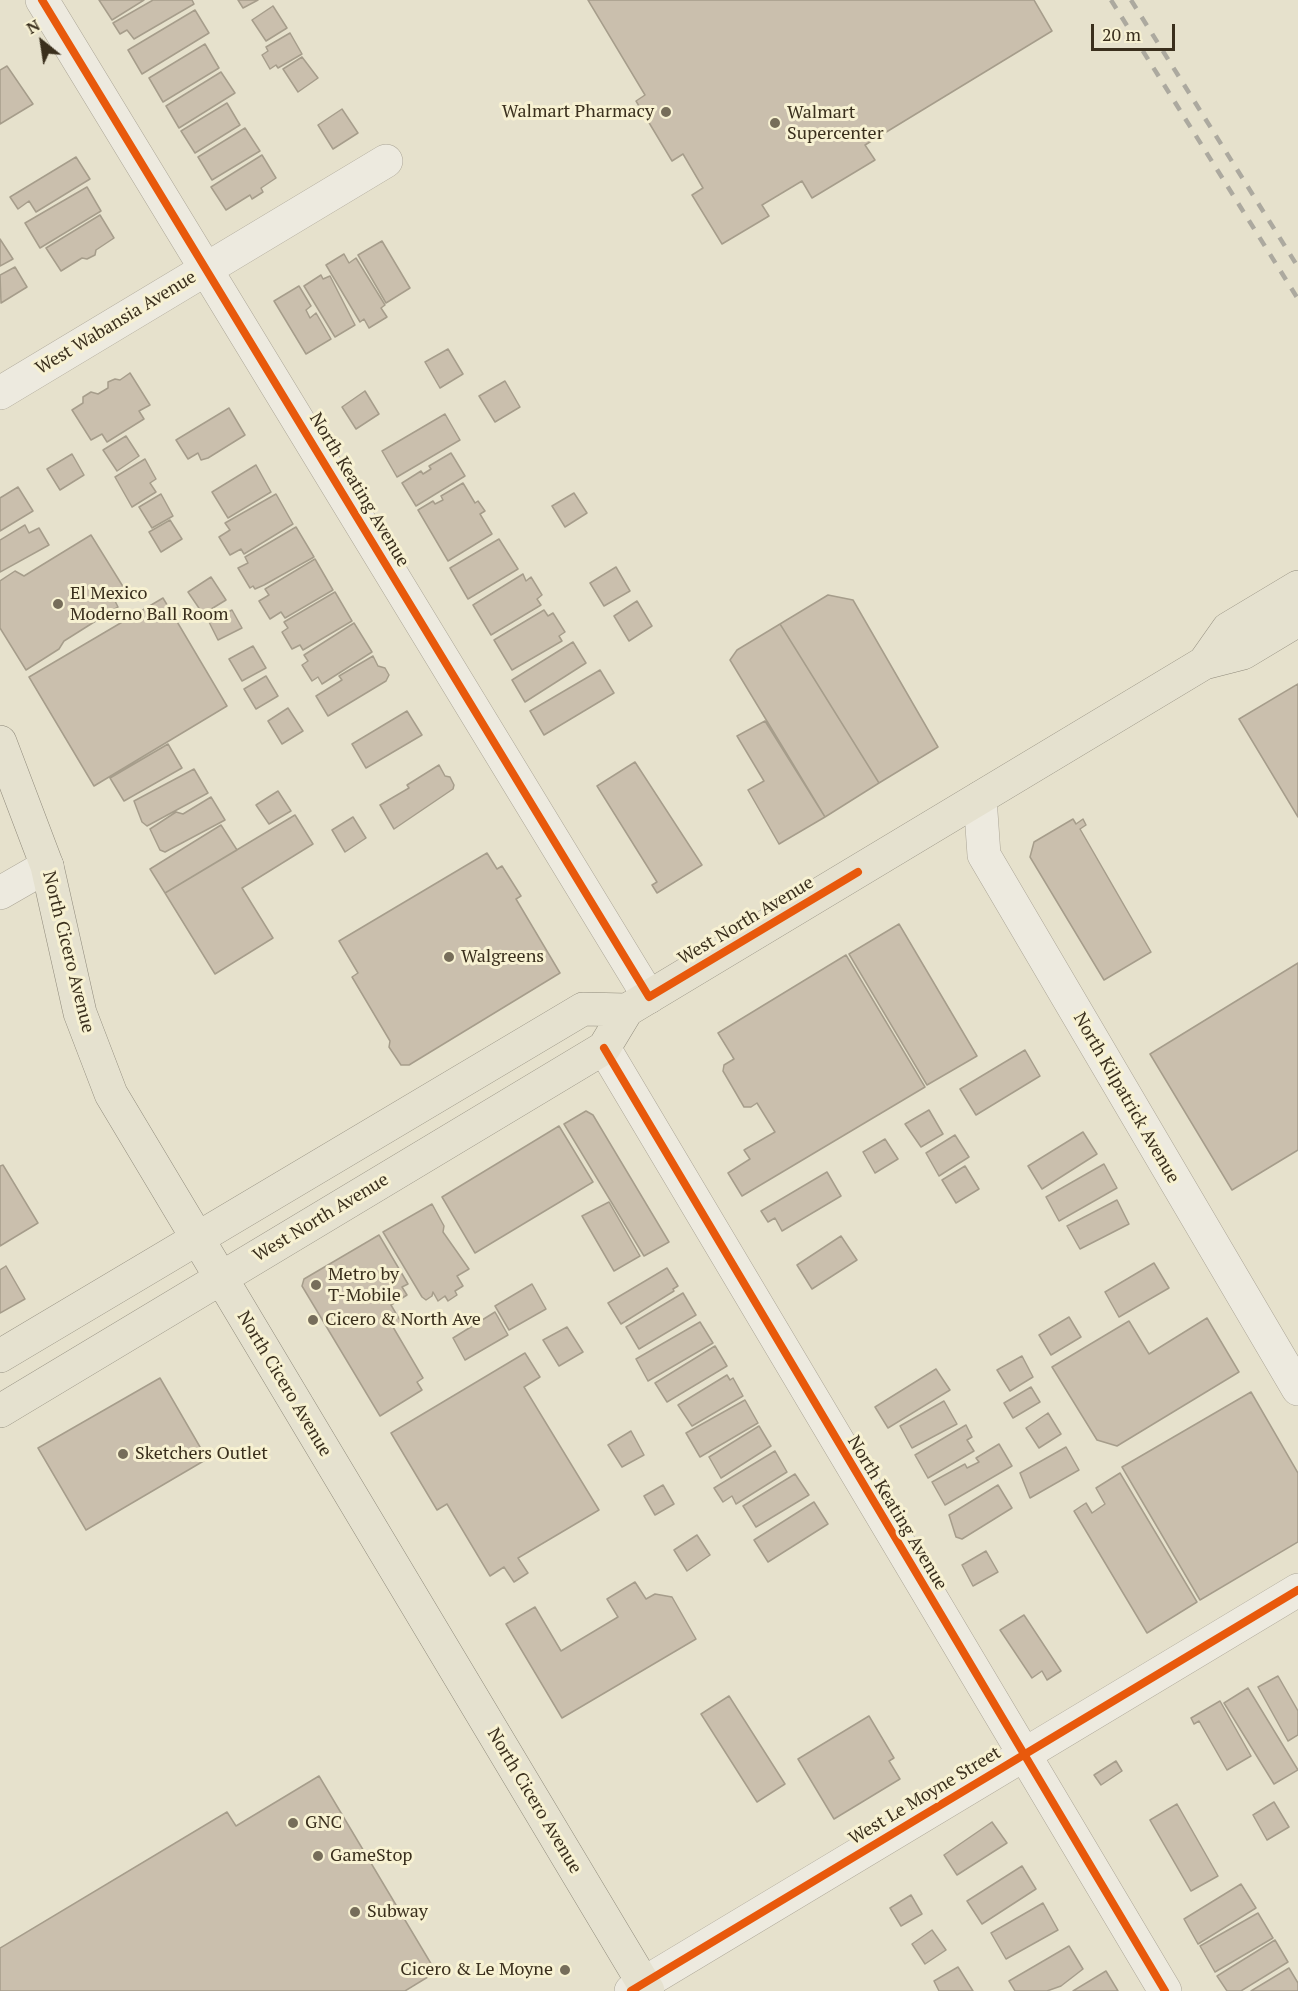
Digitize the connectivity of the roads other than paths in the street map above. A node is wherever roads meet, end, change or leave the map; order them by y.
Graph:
1 (42, 0) edge
2 (386, 161) dead end
3 (206, 269) junction
4 (0, 393) edge
5 (1298, 587) edge
6 (1298, 620) edge
7 (1204, 663) junction
8 (0, 742) edge
9 (980, 798) junction
10 (47, 866) junction
11 (0, 893) edge
12 (638, 1003) junction
13 (604, 1048) junction
14 (197, 1238) junction
15 (221, 1278) junction
16 (0, 1356) edge
17 (1298, 1389) edge
18 (0, 1411) edge
19 (1298, 1590) edge
20 (1022, 1754) junction
21 (641, 1988) edge
22 (1165, 1991) edge

1 - 3 street, North Keating Avenue
2 - 3 street, West Wabansia Avenue
3 - 4 street, West Wabansia Avenue
3 - 12 street, North Keating Avenue
5 - 7 main road, West North Avenue
6 - 7 main road, West North Avenue
7 - 9 main road, West North Avenue
8 - 10 main road, North Cicero Avenue
9 - 12 main road, West North Avenue
9 - 17 street, North Kilpatrick Avenue
10 - 11 street
10 - 14 main road, North Cicero Avenue
12 - 13 main road, West North Avenue
12 - 14 main road
13 - 15 main road, West North Avenue
13 - 20 street, North Keating Avenue
14 - 15 main road, North Cicero Avenue
14 - 16 main road
15 - 18 main road, West North Avenue
15 - 21 main road, North Cicero Avenue
19 - 20 street, West Le Moyne Street
20 - 21 street, West Le Moyne Street
20 - 22 street, North Keating Avenue

